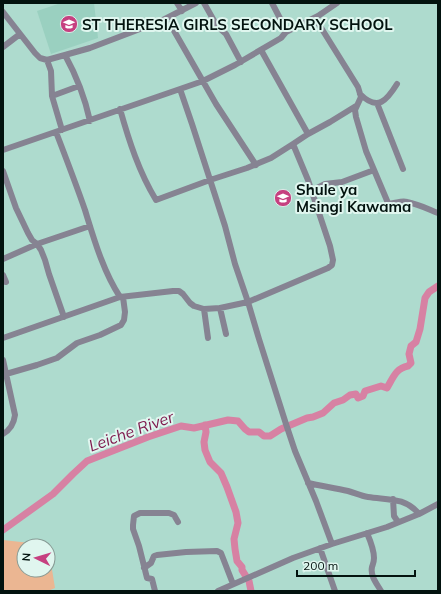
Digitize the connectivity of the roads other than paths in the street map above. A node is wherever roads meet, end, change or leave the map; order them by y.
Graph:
1 (177, 3) edge
2 (196, 3) edge
3 (204, 3) edge
4 (272, 3) edge
5 (338, 3) edge
6 (182, 11) junction
7 (3, 12) edge
8 (173, 15) junction
9 (315, 18) junction
10 (161, 21) junction
11 (173, 29) junction
12 (286, 32) junction
13 (20, 34) junction
14 (3, 47) edge
15 (261, 50) junction
16 (65, 55) junction
17 (47, 60) junction
18 (241, 62) junction
19 (203, 81) junction
20 (397, 84) dead end
21 (79, 86) junction
22 (180, 89) junction
23 (360, 94) junction
24 (52, 96) junction
25 (376, 103) junction
26 (356, 106) junction
27 (120, 109) junction
28 (90, 121) junction
29 (59, 131) junction
30 (308, 134) junction
31 (293, 144) junction
32 (3, 150) edge
33 (256, 165) junction
34 (403, 169) dead end
35 (374, 170) junction
36 (3, 171) edge
37 (210, 180) junction
38 (312, 191) junction
39 (438, 212) edge
40 (90, 226) junction
41 (37, 244) junction
42 (3, 259) edge
43 (3, 275) edge
44 (6, 282) dead end
45 (122, 297) junction
46 (248, 302) junction
47 (220, 308) junction
48 (204, 309) junction
49 (64, 317) junction
50 (226, 334) dead end
51 (3, 338) edge
52 (208, 338) dead end
53 (3, 360) edge
54 (6, 374) junction
55 (3, 434) edge
56 (308, 483) junction
57 (393, 499) junction
58 (438, 504) edge
59 (419, 514) junction
60 (178, 522) dead end
61 (398, 522) junction
62 (367, 533) junction
63 (332, 544) junction
64 (320, 548) junction
65 (144, 568) junction
66 (233, 584) junction
67 (155, 591) edge
68 (218, 591) edge
69 (335, 591) edge
70 (381, 591) edge

1 - 6 street
2 - 6 street
3 - 18 street
4 - 12 street
5 - 9 street
6 - 8 street
7 - 13 street
8 - 10 street
8 - 11 street
9 - 12 street
9 - 23 street
10 - 11 street
10 - 16 street
11 - 19 street
12 - 15 street
13 - 14 street
13 - 17 street
15 - 18 street
15 - 30 street
16 - 17 street
16 - 21 street
17 - 24 street
18 - 19 street
19 - 22 street
19 - 33 street
20 - 25 street
21 - 24 street
21 - 28 street
22 - 27 street
22 - 37 street
23 - 25 street
23 - 26 street
24 - 29 street
25 - 34 street
26 - 30 street
26 - 35 street
27 - 28 street
27 - 37 street
28 - 29 street
29 - 32 street
29 - 40 street
30 - 31 street
31 - 33 street
31 - 38 street
33 - 37 street
35 - 38 street
35 - 39 street
36 - 41 street
37 - 46 street
38 - 46 street
40 - 41 street
40 - 45 street
41 - 42 street
41 - 49 street
43 - 44 street
45 - 48 street
45 - 49 street
45 - 54 street
46 - 47 street
46 - 56 street
47 - 48 street
47 - 50 street
48 - 52 street
49 - 51 street
53 - 54 street
54 - 55 street
56 - 57 street
56 - 63 street
57 - 59 street
57 - 61 street
58 - 59 street
59 - 61 street
60 - 65 street
61 - 62 street
62 - 63 street
62 - 70 street
63 - 64 street
64 - 66 street
64 - 69 street
65 - 66 street
65 - 67 street
66 - 68 street

